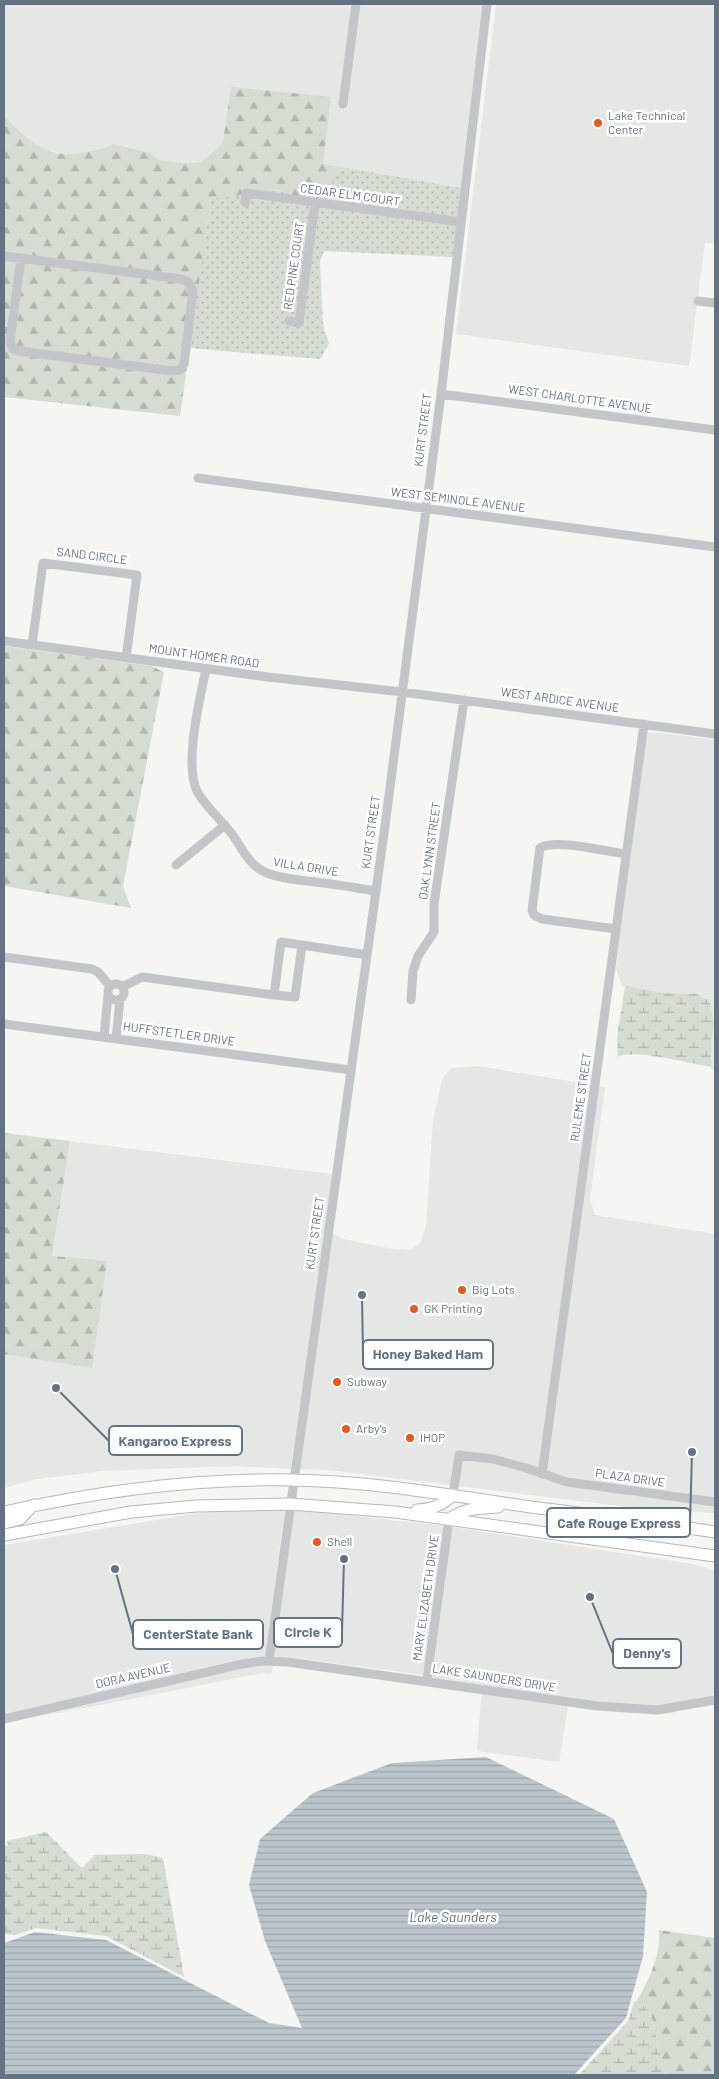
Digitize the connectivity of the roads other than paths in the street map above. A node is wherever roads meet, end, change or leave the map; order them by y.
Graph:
1 (356, 4) edge
2 (487, 4) edge
3 (343, 104) dead end
4 (315, 203) junction
5 (245, 204) dead end
6 (461, 222) junction
7 (4, 256) edge
8 (21, 258) junction
9 (698, 302) dead end
10 (715, 303) edge
11 (288, 321) dead end
12 (441, 394) junction
13 (715, 430) edge
14 (198, 478) dead end
15 (426, 508) junction
16 (715, 546) edge
17 (4, 641) edge
18 (32, 645) junction
19 (126, 658) junction
20 (206, 669) junction
21 (402, 692) junction
22 (464, 700) junction
23 (644, 724) junction
24 (715, 734) edge
25 (225, 825) junction
26 (626, 854) junction
27 (176, 865) dead end
28 (376, 891) junction
29 (616, 929) junction
30 (302, 945) junction
31 (367, 955) junction
32 (4, 957) edge
33 (107, 983) junction
34 (125, 985) junction
35 (274, 994) junction
36 (108, 996) junction
37 (120, 999) junction
38 (411, 1000) dead end
39 (4, 1024) edge
40 (105, 1025) junction
41 (117, 1027) junction
42 (104, 1037) junction
43 (116, 1039) junction
44 (351, 1070) junction
45 (542, 1474) junction
46 (293, 1480) junction
47 (453, 1495) junction
48 (715, 1502) edge
49 (290, 1504) junction
50 (33, 1505) junction
51 (520, 1505) junction
52 (4, 1512) edge
53 (395, 1512) junction
54 (449, 1519) junction
55 (4, 1523) edge
56 (715, 1528) edge
57 (696, 1529) junction
58 (715, 1532) edge
59 (4, 1535) edge
60 (693, 1553) junction
61 (715, 1556) edge
62 (715, 1563) edge
63 (269, 1661) junction
64 (427, 1680) junction
65 (715, 1700) edge
66 (4, 1719) edge

1 - 3 street
2 - 6 street, KURT STREET
4 - 5 street, CEDAR ELM COURT
4 - 6 street, CEDAR ELM COURT
4 - 11 street, RED PINE COURT
6 - 12 street, KURT STREET
7 - 8 street
8 - 8 street
9 - 10 street
12 - 13 street, WEST CHARLOTTE AVENUE
12 - 15 street, KURT STREET
14 - 15 street, WEST SEMINOLE AVENUE
15 - 16 street, WEST SEMINOLE AVENUE
15 - 21 street, KURT STREET
17 - 18 street, MOUNT HOMER ROAD
18 - 19 street, MOUNT HOMER ROAD
18 - 19 street, SAND CIRCLE
19 - 20 street, MOUNT HOMER ROAD
20 - 21 street, MOUNT HOMER ROAD
20 - 25 street, VILLA DRIVE
21 - 22 street, WEST ARDICE AVENUE
21 - 28 street, KURT STREET
22 - 23 street, WEST ARDICE AVENUE
22 - 38 street, OAK LYNN STREET
23 - 24 street, WEST ARDICE AVENUE
23 - 26 street, RULEME STREET
25 - 27 street
25 - 28 street, VILLA DRIVE
26 - 29 street, RULEME STREET
26 - 29 street
28 - 31 street, KURT STREET
29 - 45 street, RULEME STREET
30 - 31 street
30 - 35 street
30 - 35 street
31 - 44 street, KURT STREET
32 - 33 street
33 - 34 street
33 - 36 street
34 - 35 street
34 - 37 street
36 - 37 street
36 - 40 street
37 - 41 street
39 - 42 street, HUFFSTETLER DRIVE
40 - 41 street
40 - 42 street
41 - 43 street
42 - 43 street, HUFFSTETLER DRIVE
43 - 44 street, HUFFSTETLER DRIVE
44 - 46 street, KURT STREET
45 - 47 street
45 - 48 street, PLAZA DRIVE
46 - 47 main road
46 - 49 street, KURT STREET
46 - 50 main road
47 - 51 main road
47 - 53 main road
49 - 53 main road
49 - 59 main road
49 - 63 street, KURT STREET
50 - 52 main road
50 - 55 main road
51 - 54 main road
51 - 57 main road
53 - 54 main road
54 - 60 main road
54 - 64 street, MARY ELIZABETH DRIVE
56 - 57 main road
57 - 58 main road
60 - 61 main road
60 - 62 main road
63 - 64 street, LAKE SAUNDERS DRIVE
63 - 66 street, DORA AVENUE
64 - 65 street, LAKE SAUNDERS DRIVE

